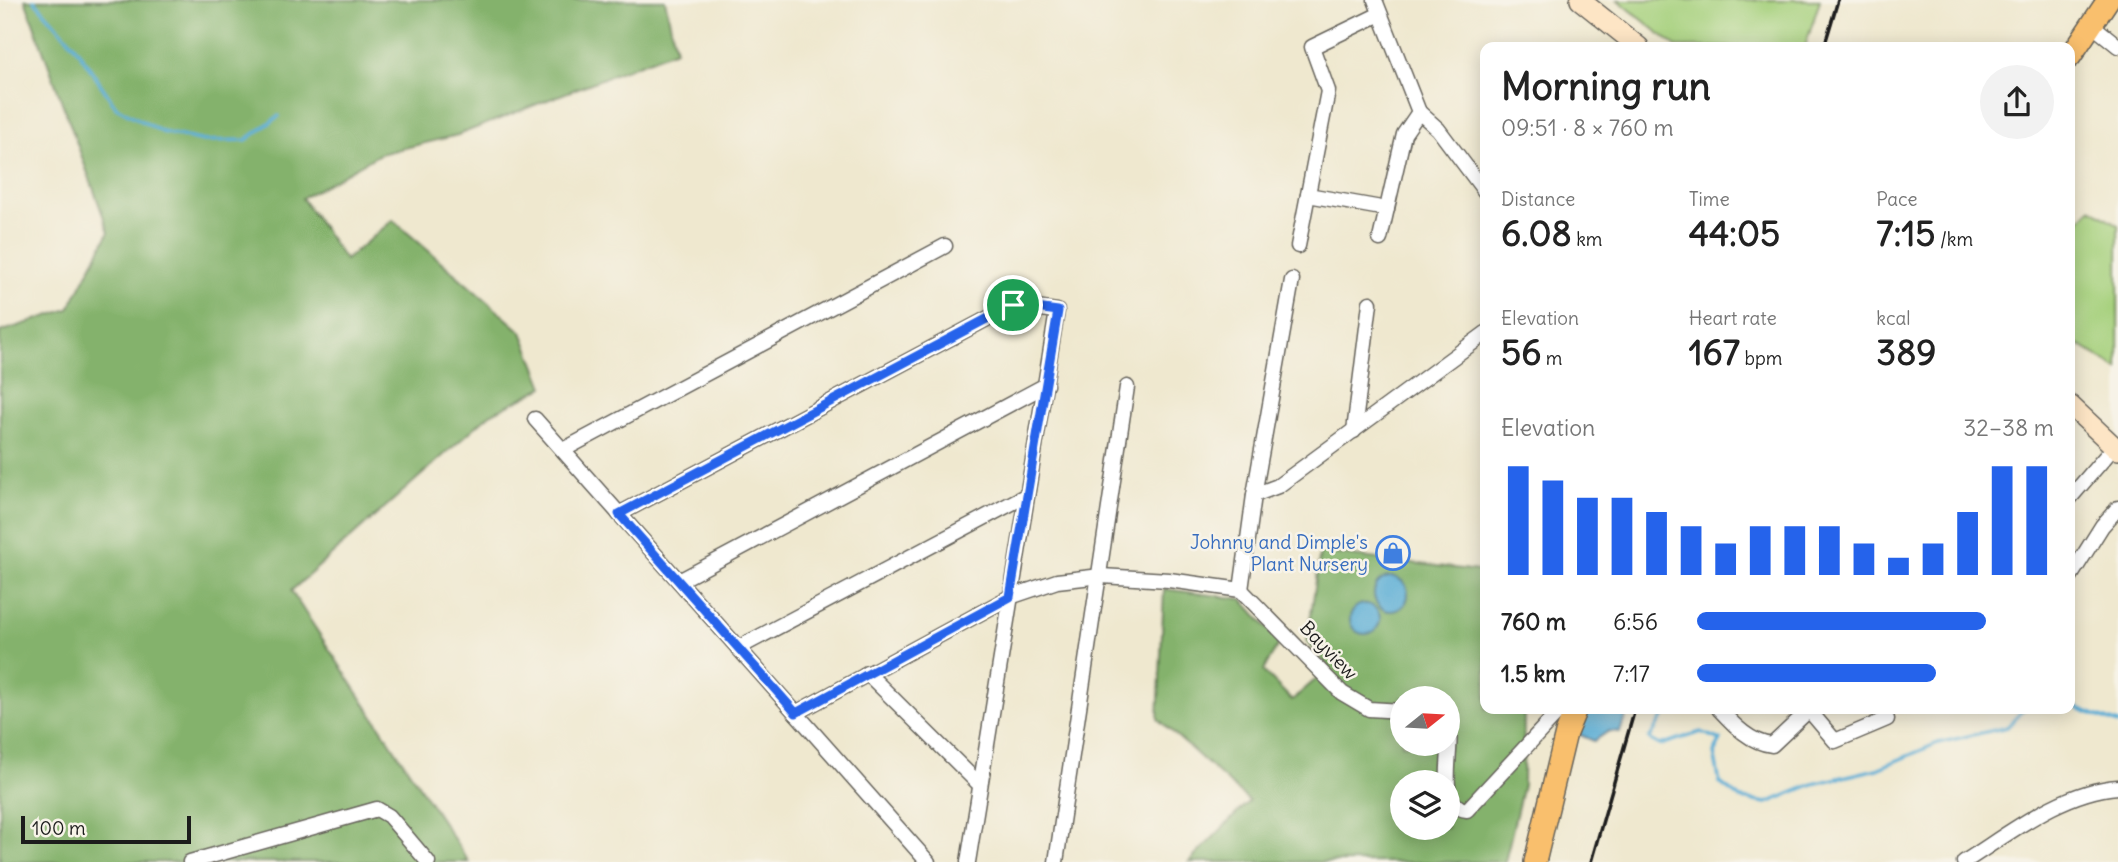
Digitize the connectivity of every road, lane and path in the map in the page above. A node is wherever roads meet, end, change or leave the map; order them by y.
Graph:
1 (1580, 0) edge
2 (2108, 0) edge
3 (1378, 7) edge
4 (2092, 25) junction
5 (1633, 42) edge
6 (2118, 46) edge
7 (2075, 50) edge
8 (1419, 112) junction
9 (1480, 185) edge
10 (1308, 195) junction
11 (1387, 209) junction
12 (1380, 239) dead end
13 (945, 246) dead end
14 (1298, 246) dead end
15 (1292, 280) dead end
16 (1370, 303) dead end
17 (1480, 337) edge
18 (1045, 385) junction
19 (1128, 387) dead end
20 (2075, 411) edge
21 (535, 419) dead end
22 (1353, 431) junction
23 (563, 450) junction
24 (2112, 452) edge
25 (2075, 493) edge
26 (1027, 495) junction
27 (1254, 495) junction
28 (2118, 508) edge
29 (619, 514) junction
30 (2075, 569) edge
31 (1101, 576) junction
32 (679, 581) junction
33 (1241, 590) junction
34 (1010, 597) junction
35 (738, 648) junction
36 (867, 673) junction
37 (1390, 710) edge
38 (796, 713) junction
39 (1556, 714) edge
40 (1574, 714) edge
41 (1724, 714) edge
42 (1804, 714) edge
43 (1811, 714) edge
44 (1887, 719) dead end
45 (1450, 756) edge
46 (980, 785) junction
47 (2118, 787) edge
48 (190, 862) edge
49 (428, 862) edge
50 (928, 862) edge
51 (968, 862) edge
52 (1056, 862) edge
53 (1535, 862) edge
54 (1964, 862) edge

1 - 5 main road
2 - 4 main road
3 - 8 street
3 - 10 street
4 - 6 street
4 - 7 main road
8 - 9 street
8 - 11 street
10 - 11 street
10 - 14 street
11 - 12 street
13 - 23 street
15 - 27 street
16 - 22 street
17 - 22 street
18 - 26 street
18 - 29 street
18 - 32 street
19 - 31 street
20 - 24 main road
21 - 23 street
22 - 27 street
23 - 29 street
24 - 25 street
26 - 34 street
26 - 35 street
27 - 33 street
28 - 30 street
29 - 32 street
31 - 33 street
31 - 34 street
31 - 52 street
32 - 35 street
33 - 37 street, Bayview
34 - 36 street
34 - 46 street
35 - 38 street
36 - 38 street
36 - 46 street
38 - 50 street
39 - 45 street
40 - 53 main road
41 - 42 street
43 - 44 street
46 - 51 street
47 - 54 street
48 - 49 street

